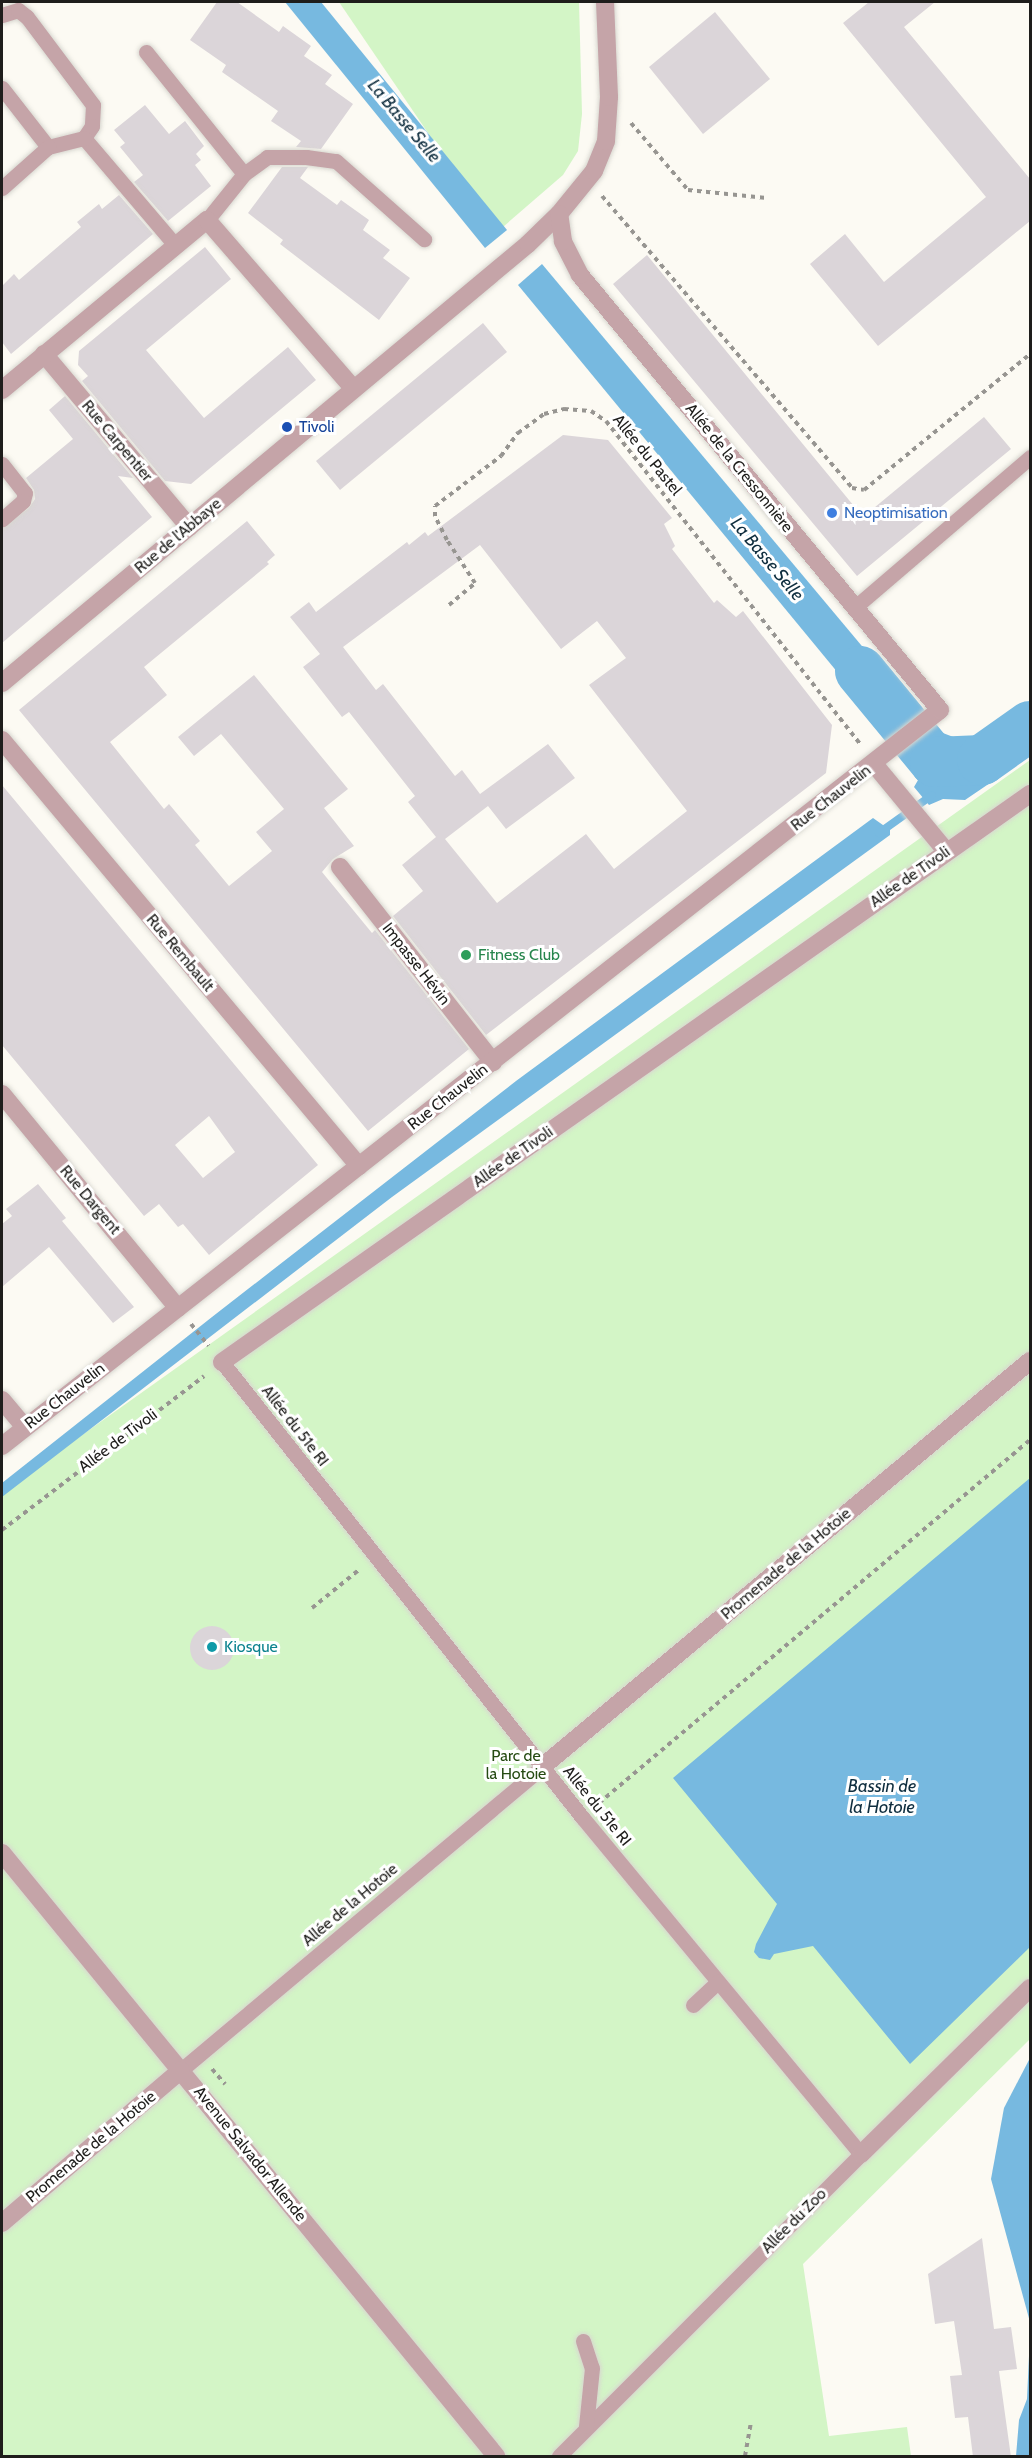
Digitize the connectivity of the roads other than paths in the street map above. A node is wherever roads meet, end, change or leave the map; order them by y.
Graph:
1 (605, 2) edge
2 (2, 15) edge
3 (146, 52) dead end
4 (2, 88) edge
5 (84, 138) junction
6 (48, 147) junction
7 (244, 174) junction
8 (2, 188) edge
9 (559, 214) junction
10 (207, 220) junction
11 (424, 239) dead end
12 (175, 245) junction
13 (44, 354) junction
14 (354, 389) junction
15 (2, 390) edge
16 (1030, 457) edge
17 (2, 464) edge
18 (2, 519) edge
19 (189, 527) junction
20 (854, 608) junction
21 (2, 683) edge
22 (940, 710) joint
23 (2, 740) edge
24 (874, 764) junction
25 (1030, 794) edge
26 (946, 851) junction
27 (340, 867) dead end
28 (493, 1062) junction
29 (2, 1094) edge
30 (359, 1167) junction
31 (178, 1308) junction
32 (1030, 1361) edge
33 (222, 1362) joint
34 (2, 1400) edge
35 (25, 1427) junction
36 (2, 1446) edge
37 (542, 1767) junction
38 (2, 1853) edge
39 (718, 1982) junction
40 (1030, 1988) edge
41 (693, 2005) dead end
42 (181, 2070) junction
43 (861, 2154) junction
44 (2, 2223) edge
45 (583, 2341) dead end
46 (586, 2427) junction
47 (496, 2457) edge
48 (559, 2457) edge

1 - 9 street, Rue de l'Abbaye
2 - 5 lane
3 - 7 lane
4 - 6 lane
5 - 6 lane
5 - 12 lane
6 - 8 lane
7 - 10 lane
7 - 11 lane
9 - 14 street, Rue de l'Abbaye
9 - 20 street, Allée de la Cressonnière
10 - 12 street
10 - 14 street
12 - 13 street
13 - 15 street
13 - 19 street, Rue Carpentier
14 - 19 street, Rue de l'Abbaye
16 - 20 lane
17 - 18 lane
19 - 21 street, Rue de l'Abbaye
20 - 22 street, Allée de la Cressonnière
22 - 24 street, Rue Chauvelin
23 - 30 street, Rue Rembault
24 - 26 street
24 - 28 street, Rue Chauvelin
25 - 26 street, Allée de Tivoli
26 - 33 street, Allée de Tivoli
27 - 28 street, Impasse Hévin
28 - 30 street, Rue Chauvelin
29 - 31 street, Rue Dargent
30 - 31 street, Rue Chauvelin
31 - 35 street, Rue Chauvelin
32 - 37 street, Promenade de la Hotoie
33 - 37 lane, Allée du 51e RI
34 - 35 street
35 - 36 street, Rue Chauvelin
37 - 39 lane, Allée du 51e RI
37 - 42 lane, Allée de la Hotoie
38 - 42 street, Avenue Salvador Allende
39 - 41 lane
39 - 43 lane, Allée du 51e RI
40 - 43 street, Allée du Zoo
42 - 44 street, Promenade de la Hotoie
42 - 47 street, Avenue Salvador Allende
43 - 46 lane, Allée du Zoo
45 - 46 lane
46 - 48 lane, Allée du Zoo

